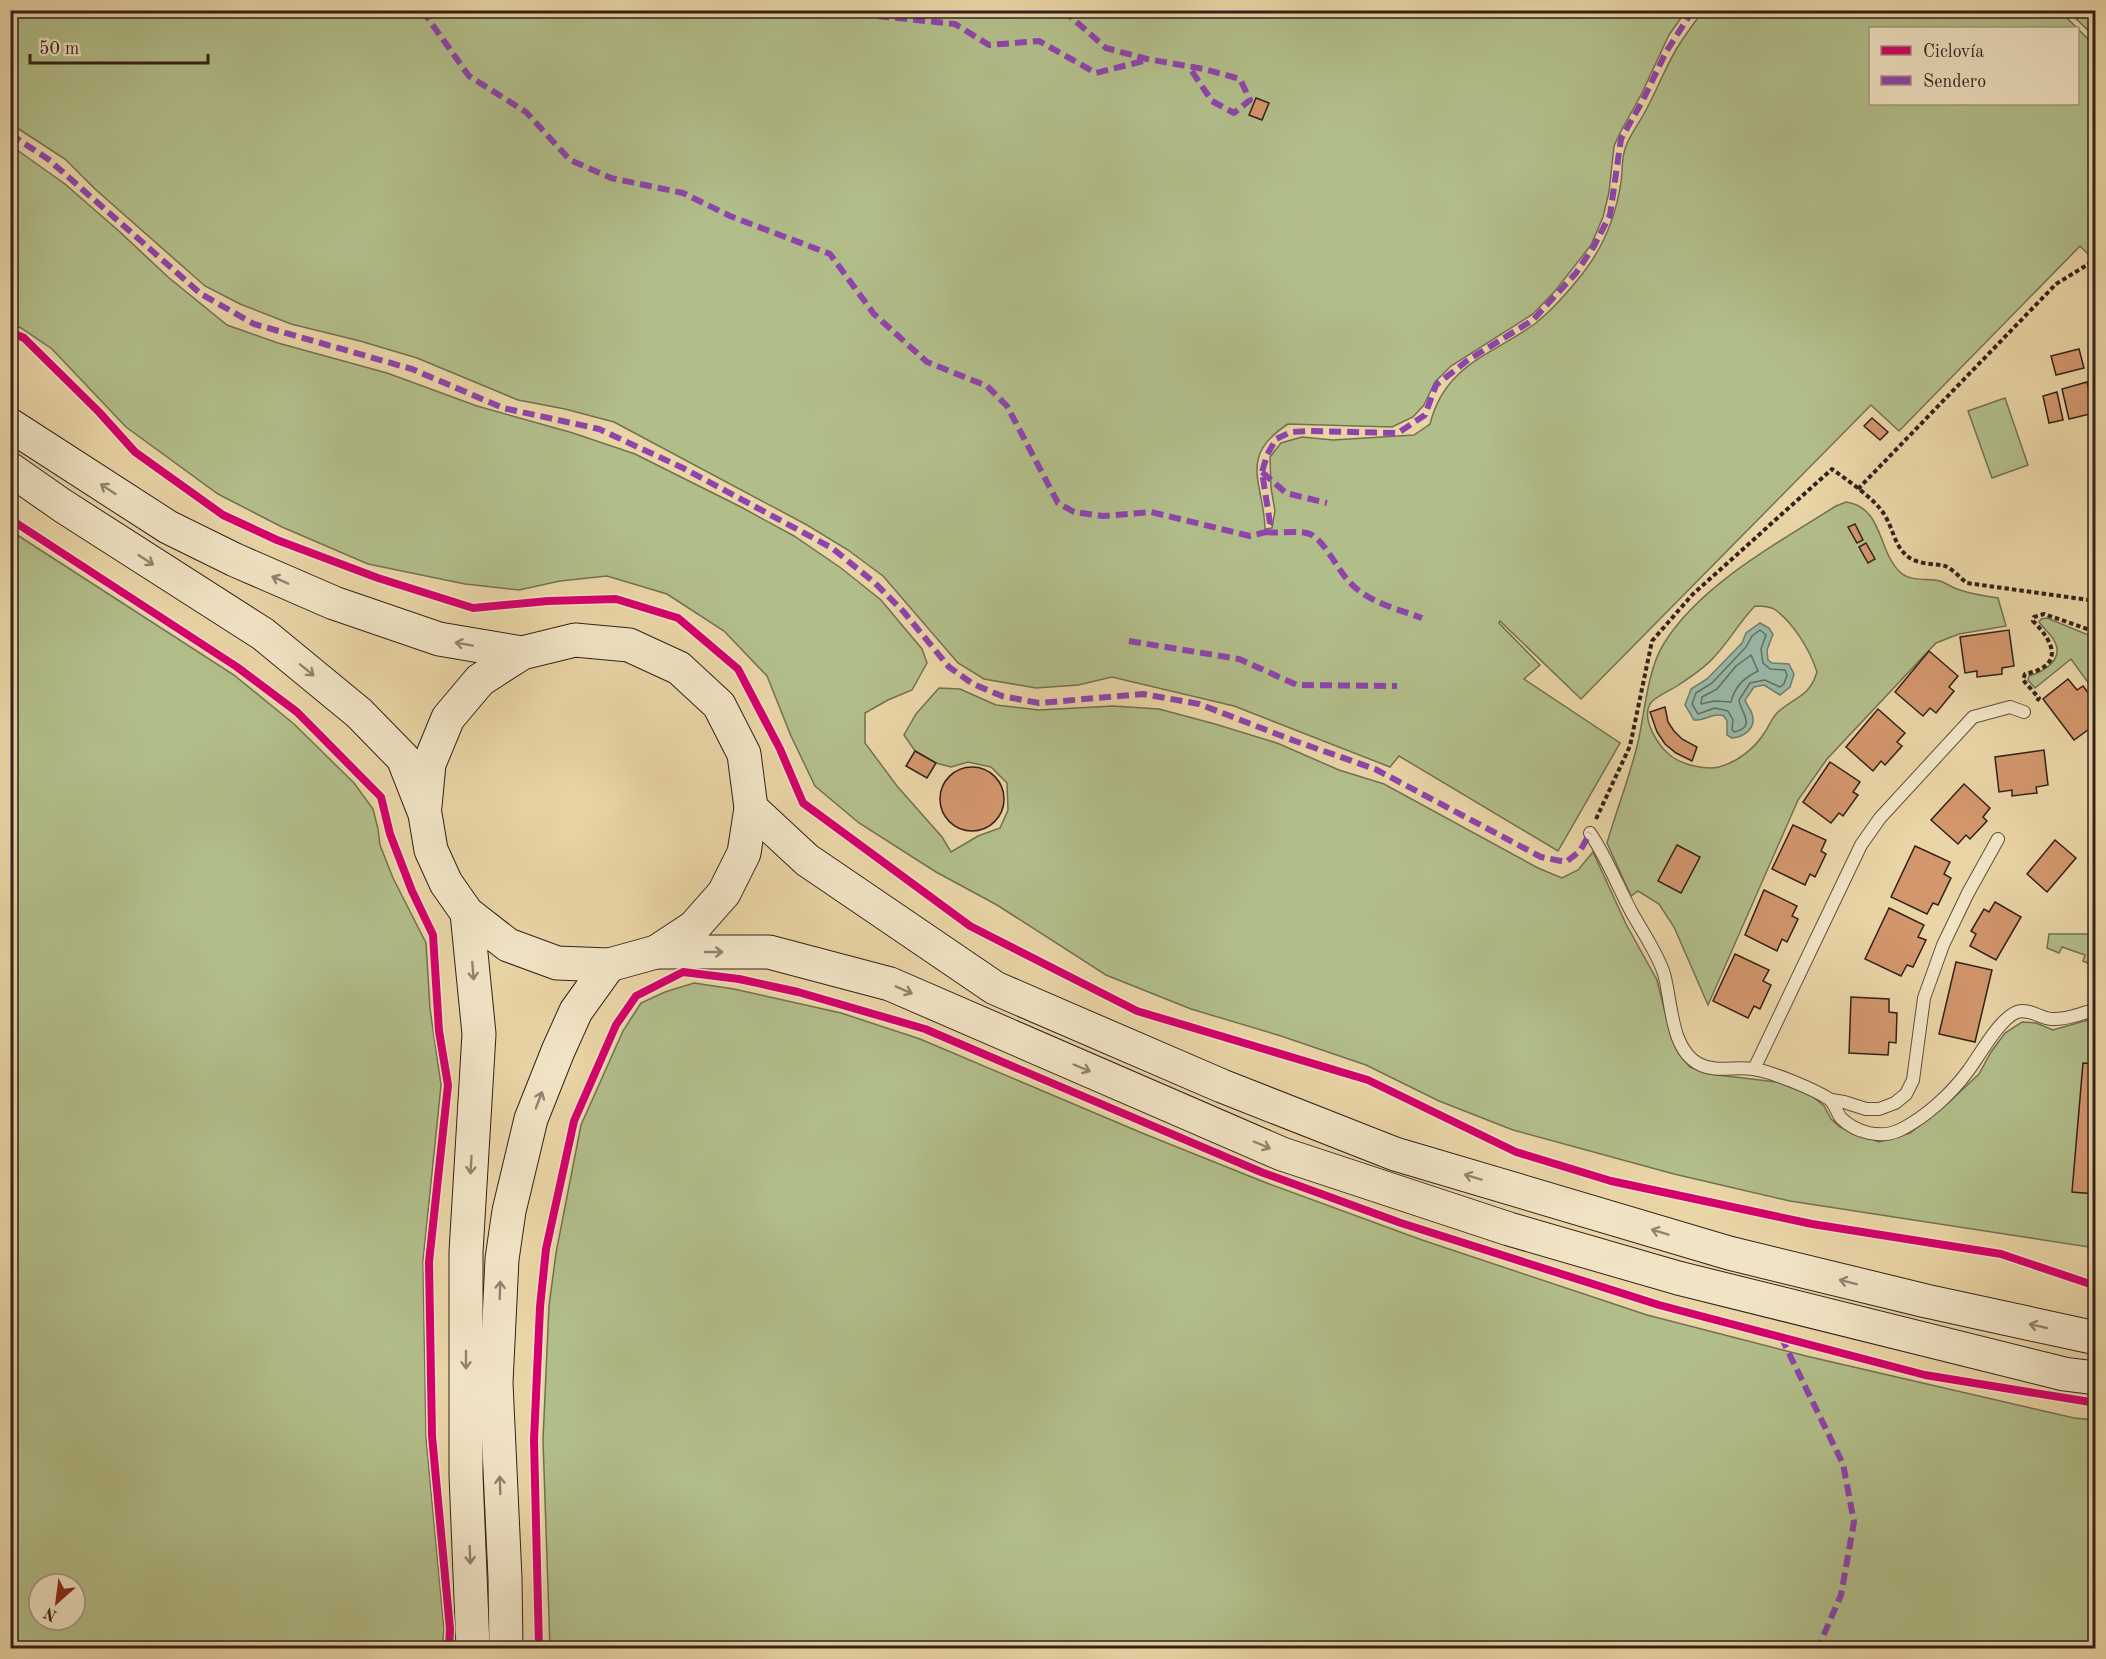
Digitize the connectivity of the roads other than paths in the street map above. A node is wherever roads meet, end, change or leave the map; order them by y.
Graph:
1 (10, 425) edge
2 (10, 469) edge
3 (522, 654) junction
4 (2024, 712) road end
5 (751, 808) junction
6 (425, 814) junction
7 (1590, 833) road end
8 (1998, 839) dead end
9 (467, 913) junction
10 (656, 952) junction
11 (609, 965) junction
12 (2096, 1010) edge
13 (1754, 1069) junction
14 (1831, 1100) junction
15 (2096, 1338) edge
16 (2096, 1378) edge
17 (473, 1648) edge
18 (506, 1648) edge

3 -> 1 main road
2 -> 6 main road
3 - 5 main road
3 - 6 main road
4 - 13 lane
5 - 10 main road
15 -> 5 main road
6 - 9 main road
7 - 13 lane
8 - 14 lane
9 - 11 main road
9 -> 17 main road
10 - 11 main road
10 -> 16 main road
18 -> 11 main road
12 - 14 lane
13 - 14 lane

